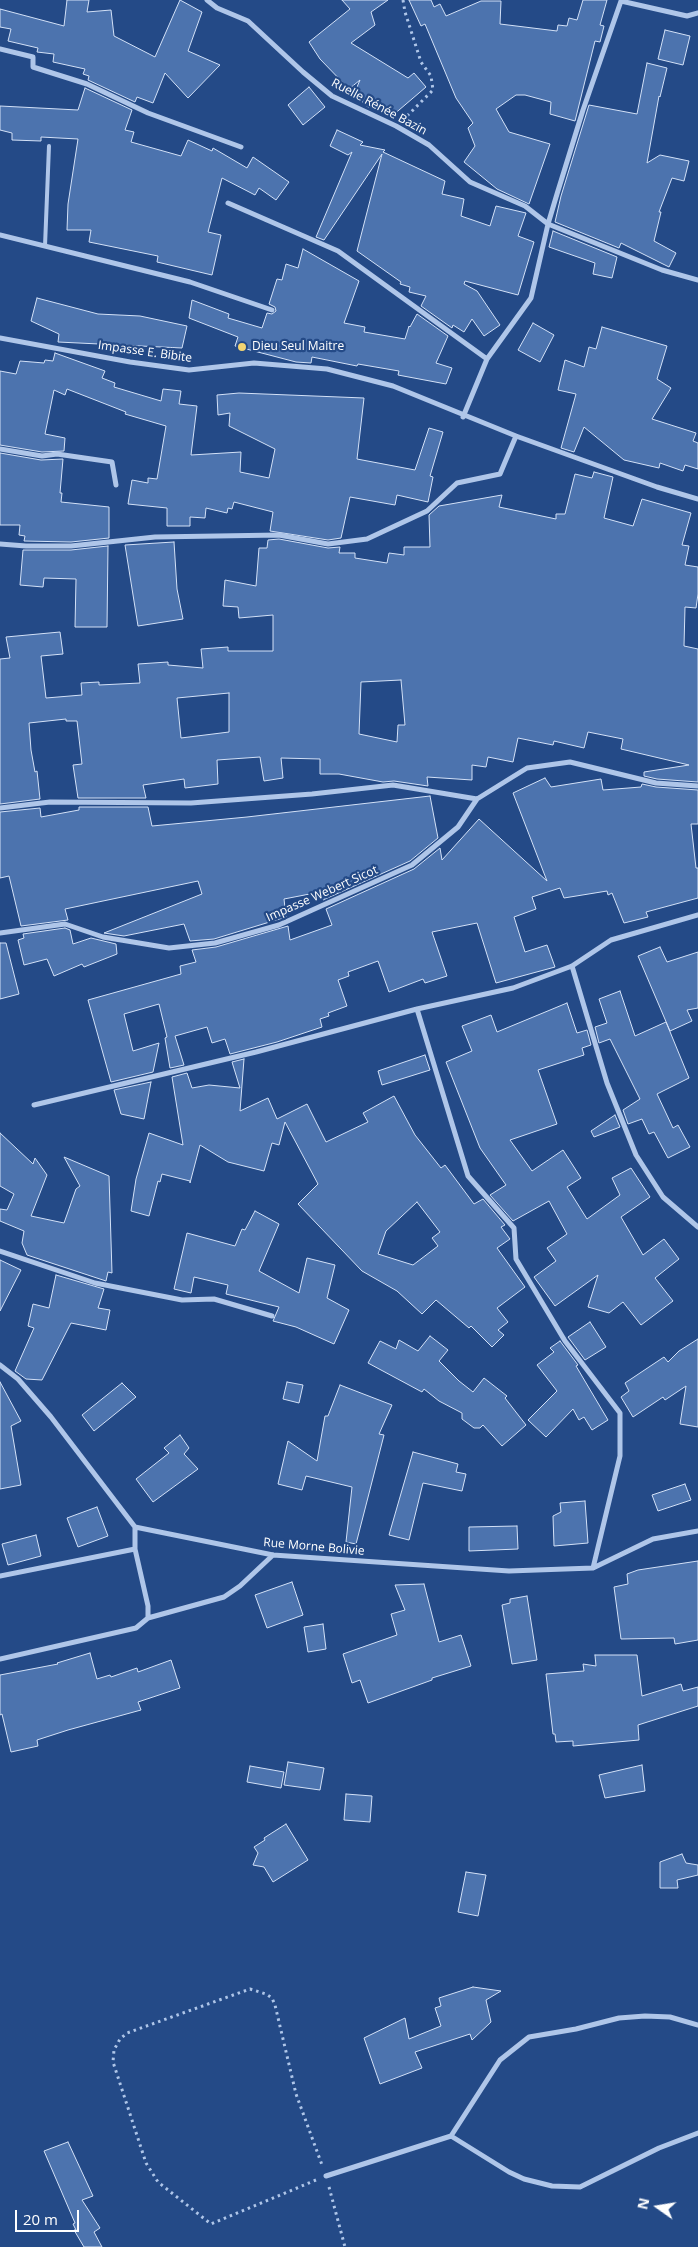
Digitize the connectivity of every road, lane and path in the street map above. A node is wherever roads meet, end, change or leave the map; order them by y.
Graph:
1 (207, 0) edge
2 (403, 0) edge
3 (621, 1) edge
4 (698, 13) edge
5 (0, 49) edge
6 (396, 126) junction
7 (49, 146) dead end
8 (241, 147) dead end
9 (228, 203) dead end
10 (548, 224) junction
11 (0, 235) edge
12 (44, 246) junction
13 (698, 280) edge
14 (272, 310) dead end
15 (0, 338) edge
16 (487, 359) junction
17 (463, 416) junction
18 (516, 436) junction
19 (0, 449) edge
20 (116, 486) dead end
21 (698, 499) edge
22 (0, 544) edge
23 (698, 786) edge
24 (477, 799) junction
25 (0, 808) edge
26 (698, 915) edge
27 (0, 933) edge
28 (572, 966) junction
29 (417, 1009) junction
30 (34, 1105) dead end
31 (698, 1227) edge
32 (0, 1252) edge
33 (272, 1316) dead end
34 (0, 1364) edge
35 (135, 1526) junction
36 (698, 1530) edge
37 (135, 1549) junction
38 (273, 1555) junction
39 (593, 1568) junction
40 (0, 1576) edge
41 (148, 1618) junction
42 (0, 1658) edge
43 (698, 2025) edge
44 (698, 2133) edge
45 (452, 2136) junction
46 (326, 2176) junction
47 (345, 2247) edge

1 - 6 street, Ruelle Rénée Bazin
2 - 6 path
3 - 4 street
3 - 10 street
5 - 8 street
6 - 10 street, Ruelle Rénée Bazin
7 - 12 lane
9 - 16 street
10 - 13 street, Ruelle Rénée Bazin
10 - 16 street
11 - 12 street
12 - 14 street
15 - 17 street, Impasse E. Bibite
16 - 17 street
17 - 18 street, Impasse E. Bibite
18 - 21 street, Impasse E. Bibite
18 - 22 street
19 - 20 street
23 - 24 street
24 - 25 street
24 - 27 street, Impasse Webert Sicot
26 - 28 street
28 - 29 street
28 - 31 street
29 - 30 street
29 - 39 street
32 - 33 street
34 - 35 street
35 - 37 street
35 - 38 street, Rue Morne Bolivie
36 - 39 street, Rue Morne Bolivie
37 - 40 street
37 - 41 street
38 - 39 street, Rue Morne Bolivie
38 - 41 street
41 - 42 street
43 - 45 street
44 - 45 street
45 - 46 street
46 - 46 path
46 - 47 path

